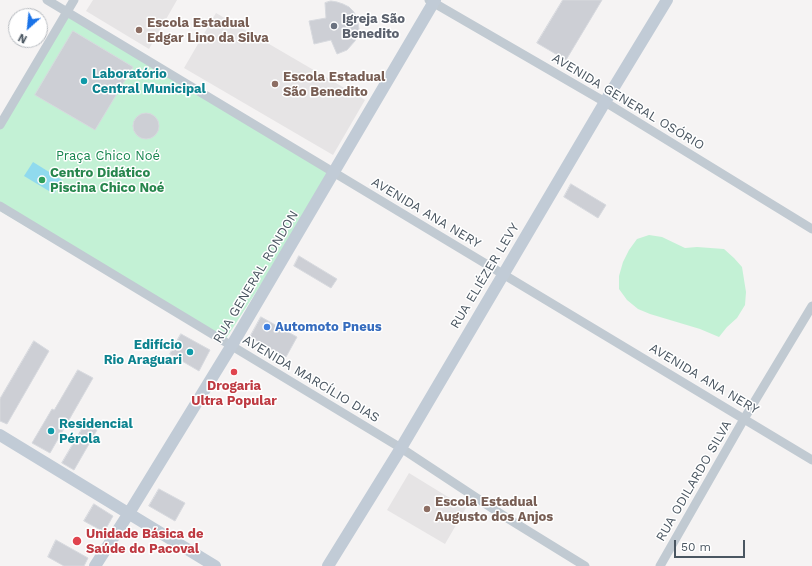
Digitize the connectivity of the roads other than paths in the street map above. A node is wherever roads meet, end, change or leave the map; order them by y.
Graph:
1 (47, 0) edge
2 (74, 0) edge
3 (667, 0) edge
4 (433, 1) edge
5 (67, 12) junction
6 (605, 102) junction
7 (0, 125) edge
8 (334, 172) junction
9 (0, 206) edge
10 (812, 229) edge
11 (502, 274) junction
12 (812, 306) edge
13 (232, 345) junction
14 (744, 419) junction
15 (0, 435) edge
16 (401, 448) junction
17 (812, 460) edge
18 (129, 513) junction
19 (95, 566) edge
20 (215, 566) edge
21 (328, 566) edge
22 (586, 566) edge
23 (660, 566) edge

1 - 5 street, AVENIDA ANA NERY
2 - 5 street
3 - 6 main road, RUA ELIÉZER LEVY
4 - 6 street, AVENIDA GENERAL OSÓRIO
4 - 8 main road, RUA GENERAL RONDON
5 - 7 street
5 - 8 street, AVENIDA ANA NERY
6 - 10 street, AVENIDA GENERAL OSÓRIO
6 - 11 main road, RUA ELIÉZER LEVY
8 - 11 street, AVENIDA ANA NERY
8 - 13 main road, RUA GENERAL RONDON
9 - 13 street, AVENIDA MARCÍLIO DIAS
11 - 14 street, AVENIDA ANA NERY
11 - 16 main road, RUA ELIÉZER LEVY
12 - 14 street, RUA ODILARDO SILVA
13 - 16 street, AVENIDA MARCÍLIO DIAS
13 - 18 main road, RUA GENERAL RONDON
14 - 17 street, AVENIDA ANA NERY
14 - 23 street, RUA ODILARDO SILVA
15 - 18 main road
16 - 21 main road, RUA ELIÉZER LEVY
16 - 22 street, AVENIDA MARCÍLIO DIAS
18 - 19 main road, RUA GENERAL RONDON
18 - 20 main road

